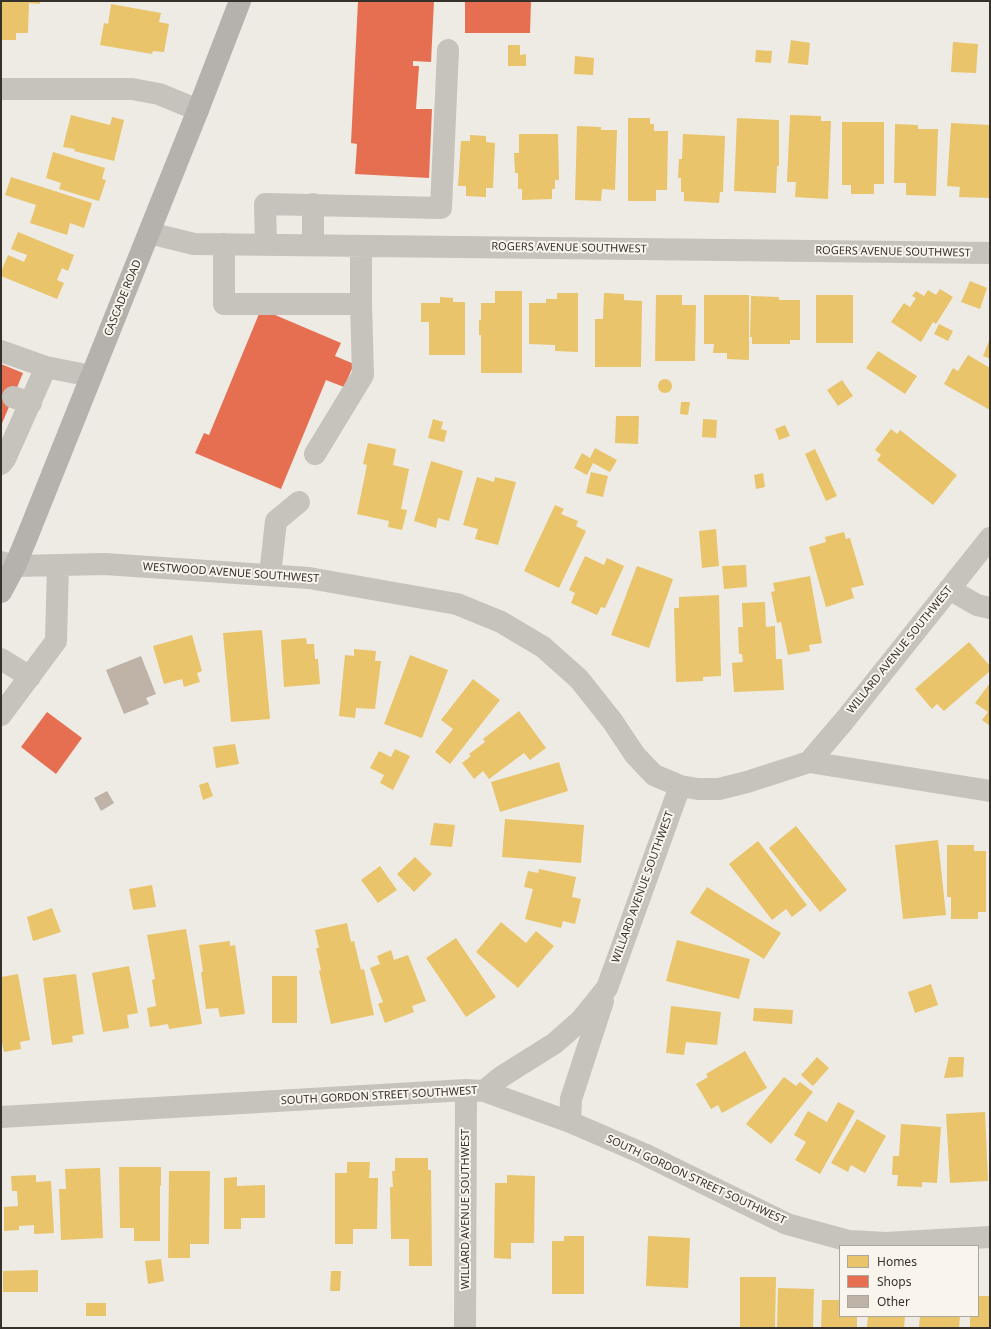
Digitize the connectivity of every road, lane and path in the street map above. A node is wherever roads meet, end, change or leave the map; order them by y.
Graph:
1 (240, 1) edge
2 (448, 50) dead end
3 (1, 89) edge
4 (198, 110) junction
5 (313, 204) junction
6 (149, 233) junction
7 (224, 244) junction
8 (266, 245) junction
9 (313, 245) junction
10 (361, 246) junction
11 (990, 253) edge
12 (361, 304) junction
13 (1, 351) edge
14 (46, 367) junction
15 (91, 376) junction
16 (9, 430) edge
17 (315, 454) dead end
18 (2, 460) edge
19 (299, 502) dead end
20 (990, 538) edge
21 (8, 564) edge
22 (58, 565) junction
23 (270, 575) junction
24 (949, 589) junction
25 (1, 592) edge
26 (990, 608) edge
27 (1, 659) edge
28 (30, 677) junction
29 (1, 715) edge
30 (810, 762) junction
31 (680, 786) junction
32 (990, 791) edge
33 (607, 988) junction
34 (475, 1090) junction
35 (1, 1117) edge
36 (570, 1122) junction
37 (990, 1237) edge
38 (465, 1328) edge

1 - 4 main road, CASCADE ROAD
2 - 5 street
3 - 4 street
4 - 6 main road, CASCADE ROAD
5 - 8 street
5 - 9 street
6 - 7 street, ROGERS AVENUE SOUTHWEST
6 - 15 main road, CASCADE ROAD
7 - 8 street, ROGERS AVENUE SOUTHWEST
7 - 12 street
8 - 9 street, ROGERS AVENUE SOUTHWEST
9 - 10 street, ROGERS AVENUE SOUTHWEST
10 - 11 street, ROGERS AVENUE SOUTHWEST
10 - 12 street
12 - 17 street
13 - 14 street
14 - 15 street
14 - 16 street
15 - 21 main road, CASCADE ROAD
16 - 18 street
19 - 23 street
20 - 24 street, WILLARD AVENUE SOUTHWEST
21 - 22 street, WESTWOOD AVENUE SOUTHWEST
21 - 25 main road, CASCADE ROAD
22 - 23 street, WESTWOOD AVENUE SOUTHWEST
22 - 28 street
23 - 31 street, WESTWOOD AVENUE SOUTHWEST
24 - 26 street
24 - 30 street, WILLARD AVENUE SOUTHWEST
27 - 28 street
28 - 29 street
30 - 31 street, WESTWOOD AVENUE SOUTHWEST
30 - 32 street, WESTWOOD AVENUE SOUTHWEST
31 - 33 street, WILLARD AVENUE SOUTHWEST
33 - 34 street, WILLARD AVENUE SOUTHWEST
33 - 36 street, WILLARD AVENUE SOUTHWEST
34 - 35 street, SOUTH GORDON STREET SOUTHWEST
34 - 36 street, SOUTH GORDON STREET SOUTHWEST
34 - 38 street, WILLARD AVENUE SOUTHWEST
36 - 37 street, SOUTH GORDON STREET SOUTHWEST

